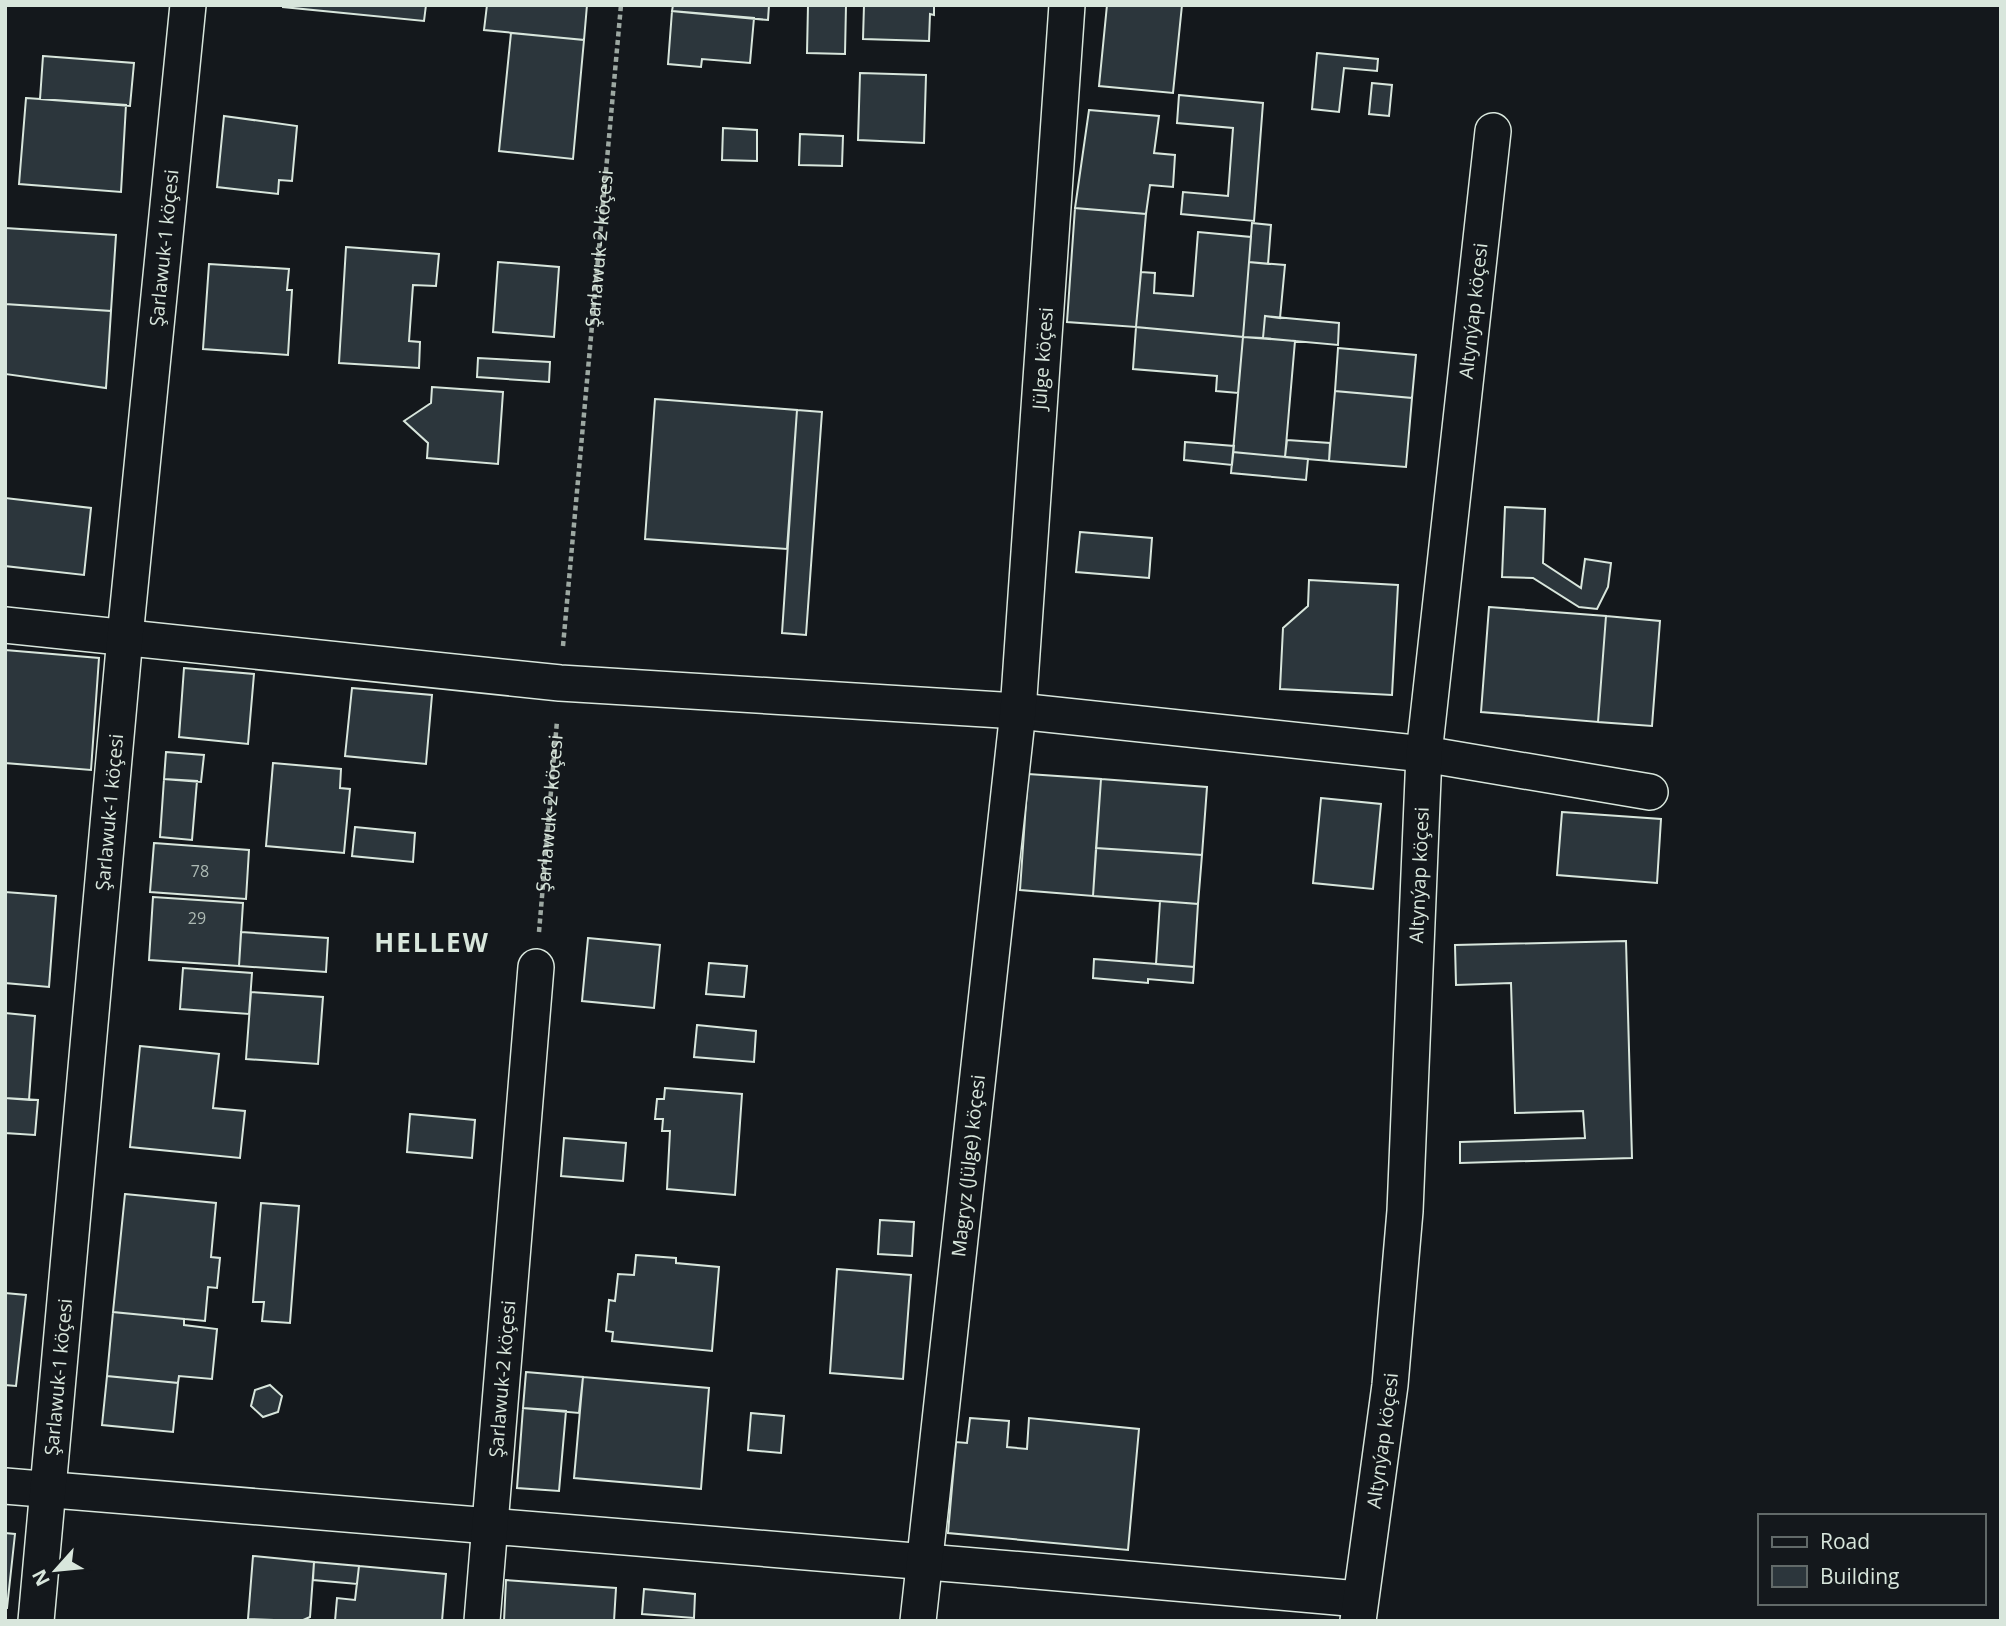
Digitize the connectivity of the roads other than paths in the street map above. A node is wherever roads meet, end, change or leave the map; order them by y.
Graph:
1 (188, 5) edge
2 (1067, 5) edge
3 (1493, 131) dead end
4 (5, 625) edge
5 (125, 637) junction
6 (1018, 711) junction
7 (1424, 754) junction
8 (1650, 792) dead end
9 (536, 967) road end
10 (5, 1486) edge
11 (48, 1489) junction
12 (489, 1527) junction
13 (923, 1560) junction
14 (1358, 1610) edge
15 (36, 1621) edge
16 (482, 1621) edge
17 (918, 1621) edge

1 - 5 street, Şarlawuk-1 köçesi
2 - 6 street, Jülge köçesi
3 - 7 street, Altynýap köçesi
4 - 5 street
5 - 6 street
5 - 11 street, Şarlawuk-1 köçesi
6 - 7 street
6 - 13 street, Magryz (Jülge) köçesi
7 - 8 street
7 - 14 street, Altynýap köçesi
9 - 12 street, Şarlawuk-2 köçesi
10 - 11 street
11 - 12 street
11 - 15 street, Şarlawuk-1 köçesi
12 - 13 street
12 - 16 street, Şarlawuk-2 köçesi
13 - 14 street
13 - 17 street, Magryz (Jülge) köçesi

